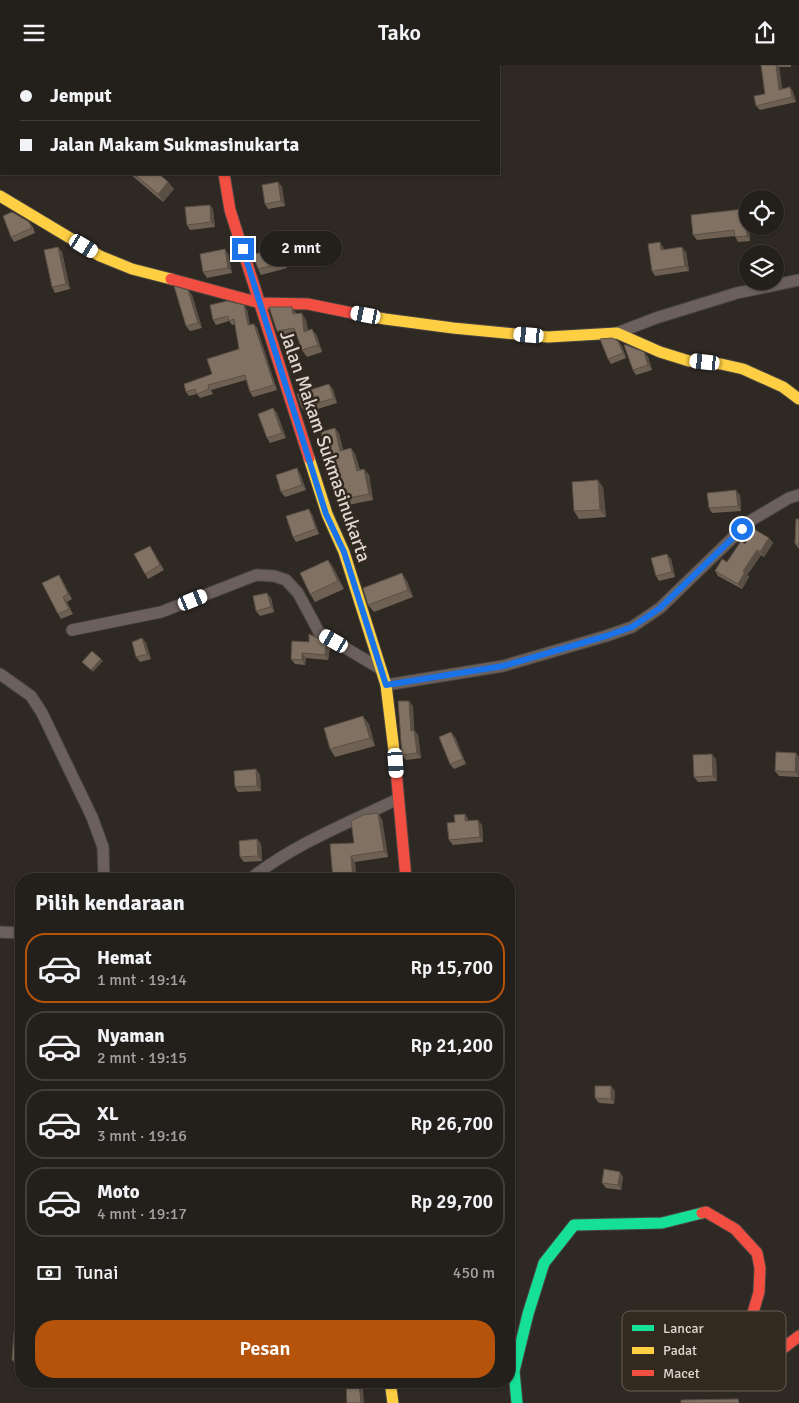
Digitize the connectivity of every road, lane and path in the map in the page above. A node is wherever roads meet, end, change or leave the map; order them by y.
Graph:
1 (224, 175) edge
2 (0, 196) edge
3 (799, 280) edge
4 (260, 303) junction
5 (617, 333) junction
6 (799, 399) edge
7 (799, 495) edge
8 (72, 631) dead end
9 (379, 668) junction
10 (0, 674) edge
11 (386, 685) junction
12 (398, 799) junction
13 (104, 873) edge
14 (258, 873) edge
15 (405, 873) edge
16 (0, 932) edge
17 (15, 933) edge
18 (753, 1311) edge
19 (799, 1336) edge
20 (786, 1345) edge
21 (515, 1367) edge
22 (515, 1382) edge
23 (391, 1388) edge
24 (393, 1403) edge
25 (517, 1403) edge

1 - 4 street, Jalan Makam Sukmasinukarta
2 - 4 street
3 - 5 street
4 - 5 street
4 - 9 street, Jalan Makam Sukmasinukarta
5 - 6 street
7 - 11 street
8 - 9 street
9 - 11 street, Jalan Makam Sukmasinukarta
10 - 13 street
11 - 12 street, Jalan Makam Sukmasinukarta
12 - 14 street
12 - 15 street, Jalan Makam Sukmasinukarta
16 - 17 street
18 - 21 street
19 - 20 street
22 - 25 street
23 - 24 street

